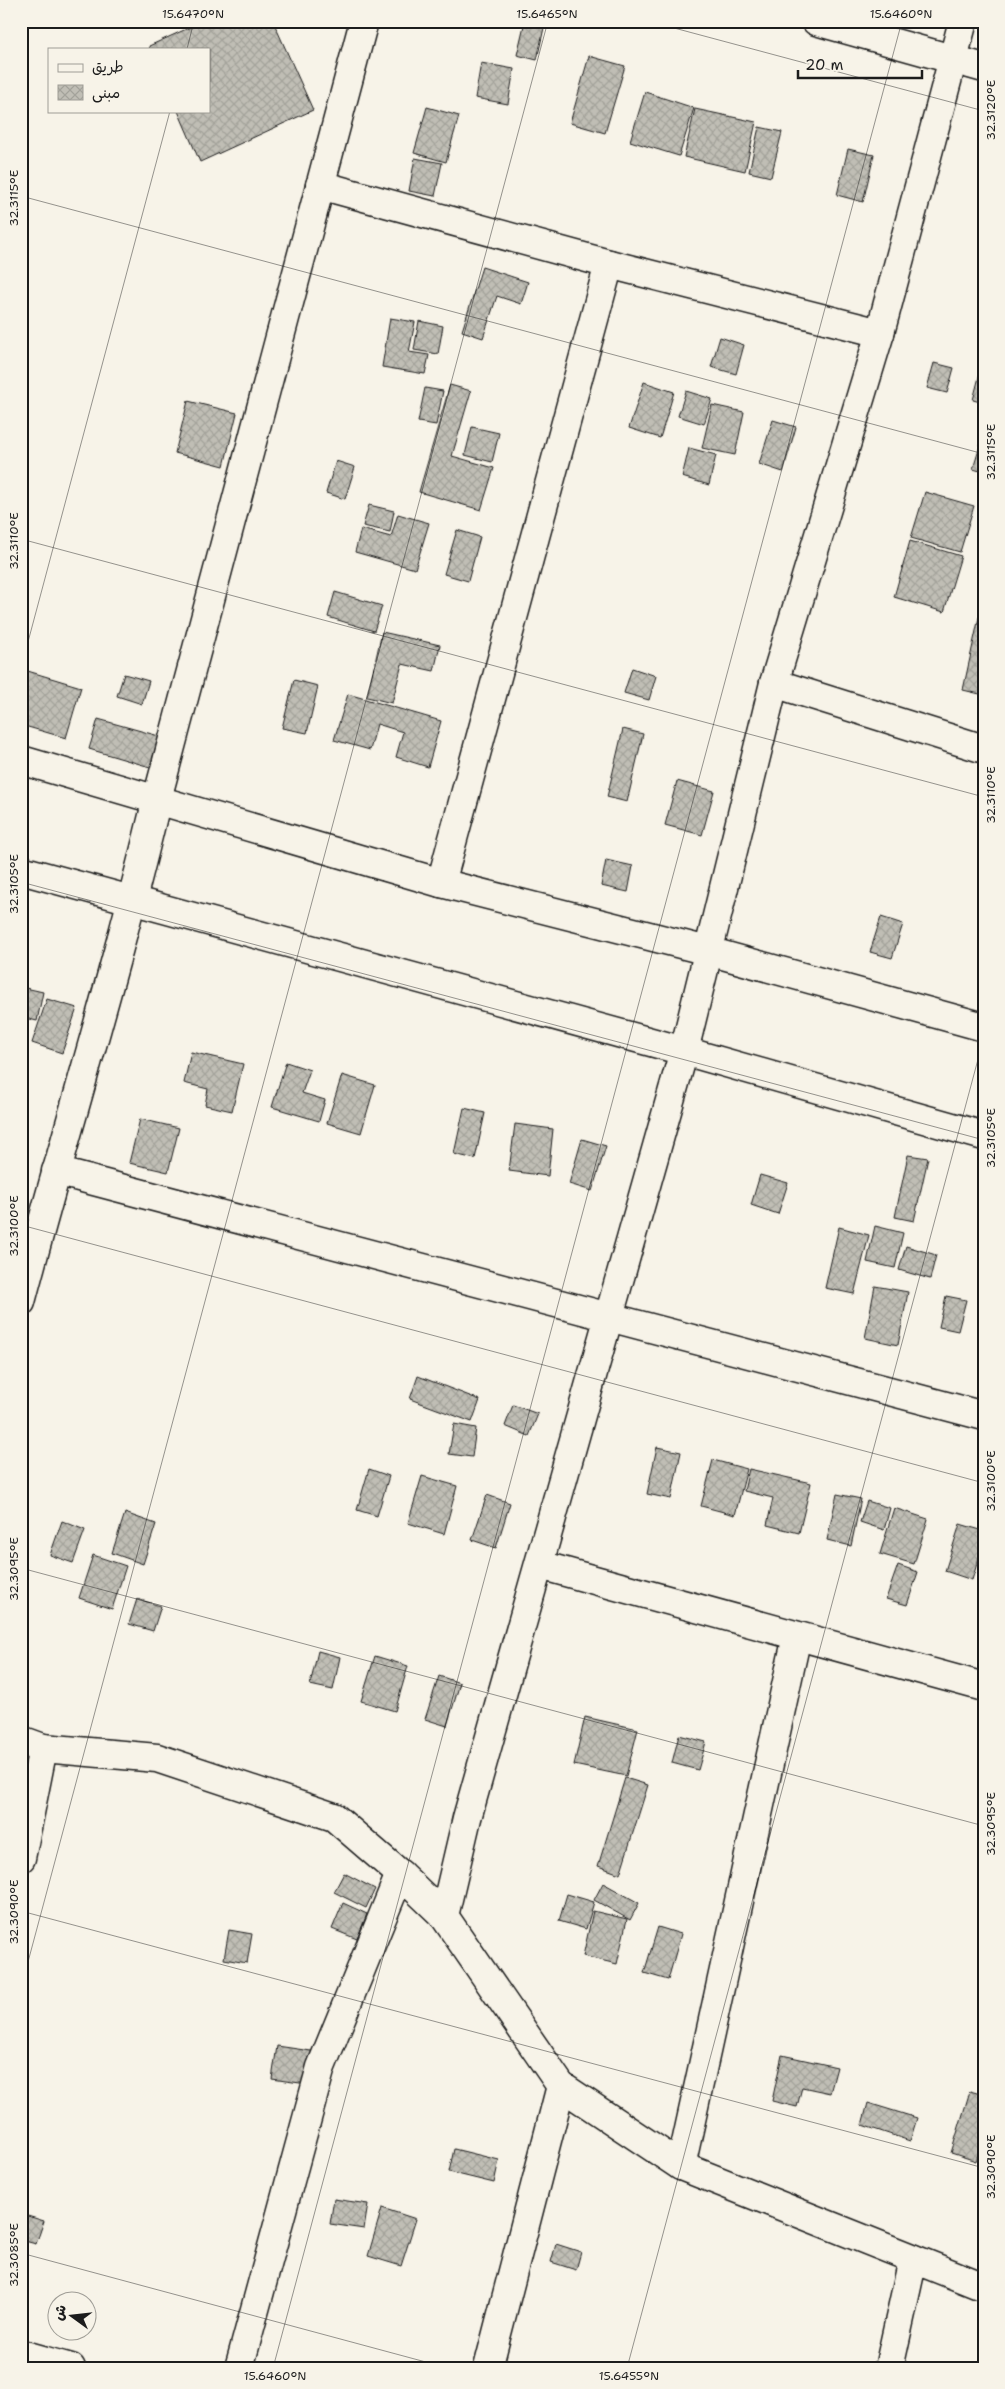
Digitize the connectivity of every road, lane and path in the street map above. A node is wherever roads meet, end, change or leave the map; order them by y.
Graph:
1 (364, 21) edge
2 (816, 21) edge
3 (963, 21) edge
4 (954, 59) junction
5 (984, 68) edge
6 (320, 185) junction
7 (609, 264) junction
8 (880, 333) junction
9 (774, 683) junction
10 (984, 748) edge
11 (21, 760) edge
12 (157, 799) junction
13 (21, 870) edge
14 (441, 883) junction
15 (133, 900) junction
16 (708, 951) junction
17 (984, 1027) edge
18 (684, 1051) junction
19 (984, 1136) edge
20 (56, 1171) junction
21 (21, 1302) edge
22 (608, 1318) junction
23 (984, 1416) edge
24 (540, 1565) junction
25 (797, 1636) junction
26 (984, 1687) edge
27 (32, 1744) edge
28 (21, 1858) edge
29 (400, 1874) junction
30 (444, 1916) junction
31 (561, 2086) junction
32 (681, 2166) junction
33 (913, 2259) junction
34 (984, 2287) edge
35 (21, 2354) edge
36 (71, 2368) edge
37 (239, 2368) edge
38 (488, 2368) edge
39 (889, 2368) edge

1 - 6 street
2 - 4 street
3 - 4 street
4 - 5 street
4 - 8 street
6 - 7 street
6 - 12 street
7 - 8 street
7 - 14 street
8 - 9 street
9 - 10 street
9 - 16 street
11 - 12 street
12 - 14 street
12 - 15 street
13 - 15 street
14 - 16 street
15 - 18 street
15 - 20 street
16 - 17 street
16 - 18 street
18 - 19 street
18 - 22 street
20 - 21 street
20 - 22 street
22 - 23 street
22 - 24 street
24 - 25 street
24 - 30 street
25 - 26 street
25 - 32 street
27 - 28 street
27 - 29 street
29 - 30 street
29 - 37 street
30 - 31 street
31 - 32 street
31 - 38 street
32 - 33 street
33 - 34 street
33 - 39 street
35 - 36 street

